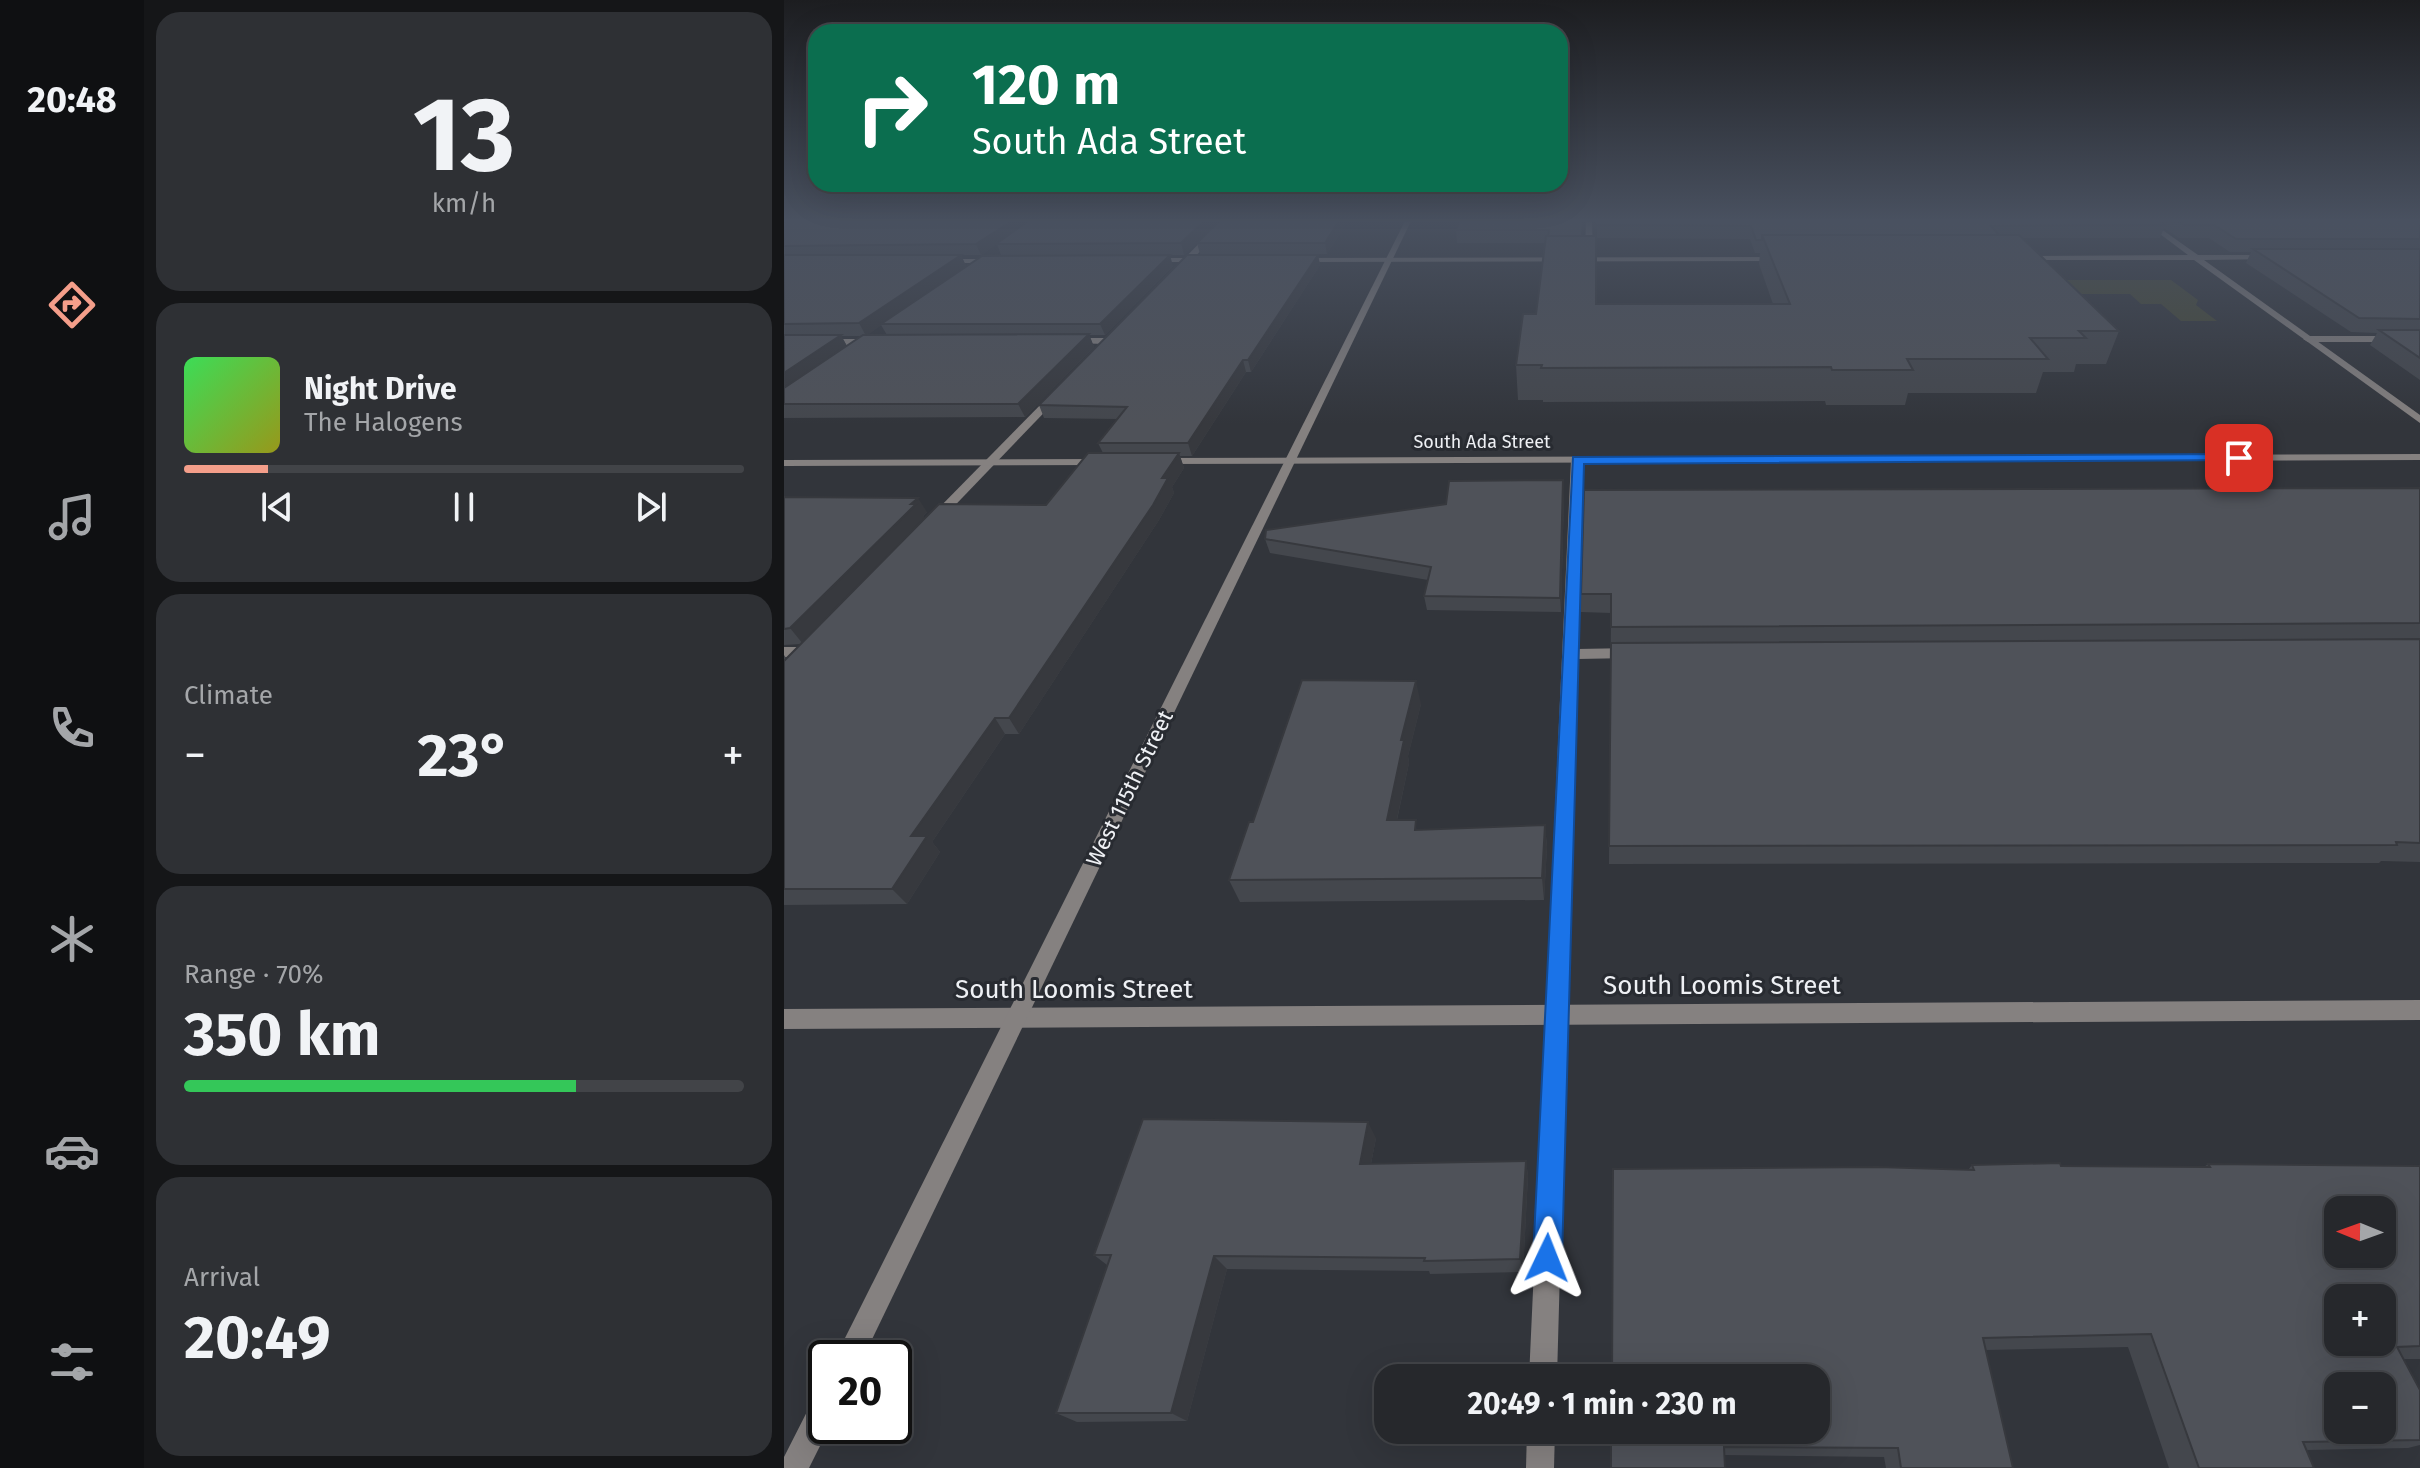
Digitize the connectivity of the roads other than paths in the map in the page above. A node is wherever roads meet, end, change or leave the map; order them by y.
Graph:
1 (1375, 288) edge
2 (2237, 288) edge
3 (1119, 330) edge
4 (880, 338) edge
5 (2308, 339) junction
6 (2420, 339) edge
7 (1061, 341) edge
8 (1108, 341) junction
9 (784, 342) edge
10 (868, 342) junction
11 (856, 350) edge
12 (1097, 352) edge
13 (1066, 384) edge
14 (2420, 420) edge
15 (2420, 457) edge
16 (1577, 460) junction
17 (1118, 461) edge
18 (1150, 461) edge
19 (1290, 461) junction
20 (991, 462) junction
21 (784, 463) edge
22 (923, 532) edge
23 (784, 652) edge
24 (1648, 653) edge
25 (1570, 654) junction
26 (792, 668) edge
27 (2420, 1010) edge
28 (1556, 1014) junction
29 (1015, 1017) junction
30 (784, 1019) edge
31 (858, 1340) edge
32 (1544, 1364) edge
33 (808, 1440) edge
34 (1541, 1444) edge
35 (794, 1468) edge
36 (1540, 1468) edge

1 - 19 street, West 115th Street
2 - 5 street
3 - 8 street
4 - 10 street
5 - 6 street
5 - 14 street
7 - 8 street
8 - 12 street
9 - 10 street
10 - 11 street
13 - 20 street
15 - 16 street, South Ada Street
16 - 19 street, South Ada Street
16 - 25 street
17 - 20 street
18 - 19 street, South Ada Street
19 - 29 street, West 115th Street
20 - 21 street
20 - 22 street
23 - 26 street
24 - 25 street
25 - 28 street
27 - 28 street, South Loomis Street
28 - 29 street, South Loomis Street
28 - 32 street
29 - 30 street, South Loomis Street
29 - 31 street, West 115th Street
33 - 35 street
34 - 36 street

